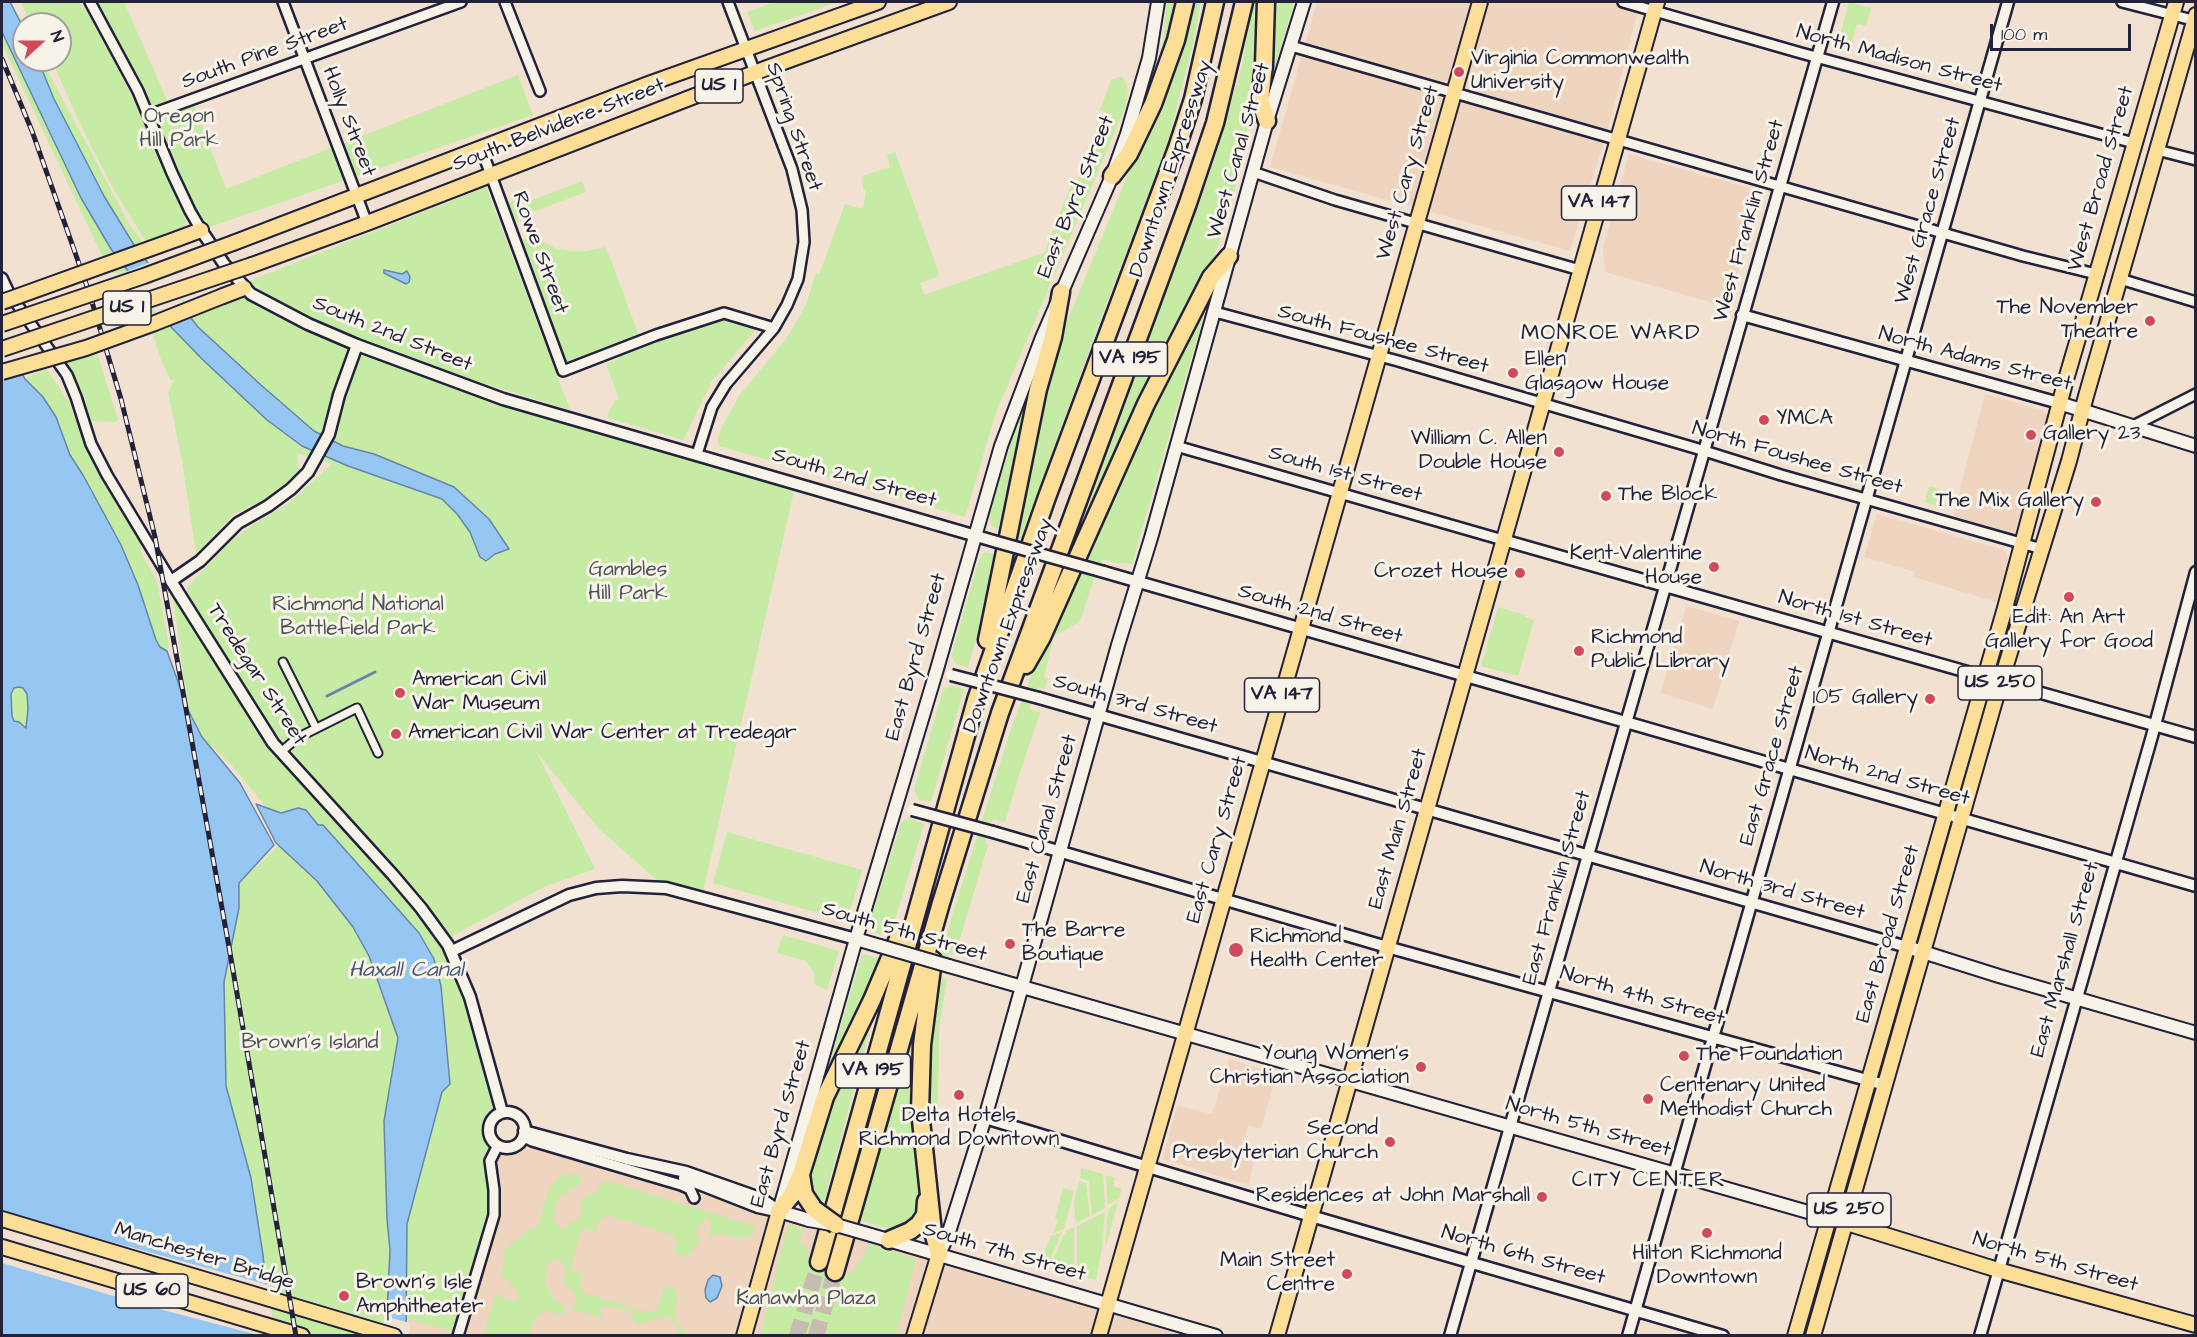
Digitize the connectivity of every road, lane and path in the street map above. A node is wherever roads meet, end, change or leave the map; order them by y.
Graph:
1 (90, 2) edge
2 (283, 2) edge
3 (462, 2) edge
4 (505, 2) edge
5 (728, 2) edge
6 (878, 2) edge
7 (949, 2) edge
8 (1158, 2) edge
9 (1185, 2) edge
10 (1215, 2) edge
11 (1244, 2) edge
12 (1266, 2) edge
13 (1304, 2) edge
14 (1480, 2) edge
15 (1623, 2) edge
16 (1833, 2) edge
17 (2008, 2) edge
18 (2122, 2) edge
19 (1655, 6) edge
20 (2174, 8) edge
21 (2195, 19) edge
22 (1291, 46) junction
23 (746, 48) junction
24 (1817, 57) junction
25 (304, 59) junction
26 (755, 72) junction
27 (540, 92) dead end
28 (1454, 92) junction
29 (1980, 101) junction
30 (149, 116) junction
31 (1266, 121) junction
32 (1617, 139) junction
33 (2134, 143) junction
34 (481, 148) junction
35 (2157, 150) junction
36 (2196, 160) edge
37 (1253, 172) junction
38 (491, 174) junction
39 (1112, 177) junction
40 (1780, 186) junction
41 (357, 195) junction
42 (367, 222) junction
43 (1417, 223) junction
44 (201, 230) junction
45 (1943, 233) junction
46 (1229, 256) junction
47 (1580, 270) junction
48 (2096, 274) junction
49 (2, 278) edge
50 (2120, 279) junction
51 (244, 288) junction
52 (1061, 292) junction
53 (2, 302) edge
54 (2196, 302) edge
55 (1215, 312) junction
56 (1742, 315) junction
57 (2, 324) edge
58 (774, 328) junction
59 (357, 345) junction
60 (2, 349) edge
61 (1379, 356) junction
62 (1907, 361) junction
63 (2, 372) edge
64 (2196, 394) edge
65 (2060, 403) junction
66 (1542, 404) junction
67 (2082, 410) junction
68 (2133, 426) junction
69 (1176, 446) junction
70 (2196, 446) edge
71 (1704, 451) junction
72 (698, 454) junction
73 (1340, 493) junction
74 (1868, 500) junction
75 (975, 534) junction
76 (1503, 540) junction
77 (2022, 543) junction
78 (2042, 549) junction
79 (2196, 572) edge
80 (171, 581) junction
81 (1138, 582) junction
82 (1666, 586) junction
83 (1301, 629) junction
84 (1829, 633) junction
85 (283, 662) dead end
86 (937, 669) junction
87 (1464, 677) junction
88 (1985, 678) junction
89 (2000, 682) junction
90 (976, 700) junction
91 (1000, 713) junction
92 (1099, 715) junction
93 (1626, 723) junction
94 (2154, 724) junction
95 (316, 728) junction
96 (2196, 737) edge
97 (281, 752) junction
98 (378, 753) dead end
99 (1262, 763) junction
100 (1790, 770) junction
101 (895, 805) junction
102 (1426, 810) junction
103 (1944, 813) junction
104 (1962, 818) junction
105 (1061, 851) junction
106 (1587, 856) junction
107 (2115, 862) junction
108 (926, 880) junction
109 (2196, 886) edge
110 (1223, 899) junction
111 (941, 903) junction
112 (1752, 903) junction
113 (856, 939) junction
114 (1387, 947) junction
115 (1907, 947) junction
116 (452, 951) junction
117 (1923, 952) junction
118 (1023, 987) junction
119 (1548, 992) junction
120 (2076, 999) junction
121 (2196, 1033) edge
122 (1184, 1034) junction
123 (1712, 1037) junction
124 (1349, 1081) junction
125 (1869, 1081) junction
126 (1885, 1085) junction
127 (502, 1112) junction
128 (985, 1118) junction
129 (1510, 1127) junction
130 (524, 1134) junction
131 (498, 1145) junction
132 (1147, 1166) junction
133 (801, 1174) junction
134 (1675, 1175) junction
135 (927, 1184) junction
136 (694, 1198) dead end
137 (779, 1212) junction
138 (811, 1214) junction
139 (1311, 1216) junction
140 (1829, 1218) junction
141 (2, 1220) edge
142 (1845, 1222) junction
143 (836, 1225) joint
144 (889, 1240) junction
145 (2, 1248) edge
146 (939, 1254) junction
147 (819, 1262) tunnel mouth
148 (1472, 1262) junction
149 (1998, 1270) junction
150 (835, 1272) tunnel mouth
151 (1108, 1305) junction
152 (1635, 1310) junction
153 (2196, 1324) edge
154 (302, 1335) edge
155 (394, 1335) edge
156 (458, 1335) edge
157 (744, 1335) edge
158 (914, 1335) edge
159 (1099, 1335) edge
160 (1216, 1335) edge
161 (1277, 1335) edge
162 (1450, 1335) edge
163 (1628, 1335) edge
164 (1723, 1335) edge
165 (1795, 1335) edge
166 (1813, 1335) edge
167 (1980, 1335) edge

1 - 30 street
2 - 25 street, Holly Street
3 - 25 street, South Pine Street
4 - 27 street
5 - 23 street, Spring Street
6 - 23 main road, South Belvidere Street / US 1
7 - 26 main road, South Belvidere Street / US 1
8 - 39 main road, East Byrd Street
9 - 39 highway
10 - 90 highway, Downtown Expressway / VA 195
11 - 91 highway, Downtown Expressway / VA 195
12 - 31 highway
13 - 22 main road, West Canal Street
14 - 28 main road, West Cary Street / VA 147
15 - 19 street, North Madison Street
16 - 24 street, West Franklin Street
17 - 29 street, West Grace Street
18 - 20 street
19 - 24 street, North Madison Street
19 - 32 main road, VA 147
20 - 21 street
20 - 33 main road, West Broad Street / US 250
21 - 35 main road, US 250
22 - 28 street
22 - 31 main road, West Canal Street
23 - 26 street, Spring Street
23 - 34 main road, South Belvidere Street / US 1
24 - 29 street, North Madison Street
24 - 40 street, West Franklin Street
25 - 30 street, South Pine Street
25 - 41 street, Holly Street
26 - 38 main road, South Belvidere Street / US 1
26 - 58 street, Spring Street
28 - 32 street
28 - 43 main road, West Cary Street / VA 147
29 - 33 street, North Madison Street
29 - 45 street, West Grace Street
30 - 44 street
31 - 37 main road, West Canal Street
32 - 40 street
32 - 47 main road, VA 147
33 - 48 main road, West Broad Street / US 250
34 - 38 street, Rowe Street
34 - 41 main road, South Belvidere Street / US 1
35 - 36 street
35 - 50 main road, US 250
37 - 43 street
37 - 46 main road, West Canal Street
38 - 42 main road, South Belvidere Street / US 1
38 - 58 street, Rowe Street
39 - 52 main road, East Byrd Street
40 - 45 street
40 - 56 street, West Franklin Street
41 - 42 street, Holly Street
41 - 57 main road, South Belvidere Street / US 1, bridge
42 - 60 main road, South Belvidere Street / US 1, bridge
43 - 47 street
43 - 61 main road, West Cary Street / VA 147
44 - 51 street, South 2nd Street
44 - 53 main road, bridge
45 - 48 street
45 - 62 street, West Grace Street
46 - 55 main road, West Canal Street
46 - 91 highway
47 - 66 main road, VA 147
48 - 65 main road, West Broad Street / US 250
49 - 80 street, Tredegar Street
50 - 54 street
50 - 67 main road, US 250
51 - 59 street, South 2nd Street
51 - 63 main road, bridge
52 - 75 main road, East Byrd Street
52 - 90 highway
55 - 61 street, South Foushee Street
55 - 69 main road, East Canal Street
56 - 62 street, North Adams Street
56 - 71 street, West Franklin Street
58 - 72 street, Spring Street
59 - 72 street, South 2nd Street
59 - 80 street
61 - 66 street, South Foushee Street
61 - 73 main road, East Cary Street / VA 147
62 - 65 street, North Adams Street
62 - 74 street, West Grace Street
64 - 68 street
65 - 67 main road, North Adams Street
65 - 77 main road, West Broad Street / US 250
66 - 71 street, North Foushee Street
66 - 76 main road, East Main Street / VA 147
67 - 68 main road, North Adams Street
67 - 78 main road, US 250
68 - 70 main road, North Adams Street
69 - 73 street, South 1st Street
69 - 81 main road, East Canal Street
71 - 74 street, North Foushee Street
71 - 82 street, East Franklin Street
72 - 75 street, South 2nd Street
73 - 76 street, South 1st Street
73 - 83 main road, East Cary Street / VA 147
74 - 77 street, North Foushee Street
74 - 84 street, East Grace Street
75 - 81 street, South 2nd Street, bridge
75 - 86 main road, East Byrd Street
76 - 82 street, North 1st Street
76 - 87 main road, East Main Street / VA 147
77 - 78 street, North Foushee Street
77 - 88 main road, East Broad Street / US 250
78 - 89 main road, East Broad Street / US 250
79 - 94 street, East Marshall Street
80 - 97 street, Tredegar Street
81 - 83 street, South 2nd Street
81 - 92 main road, East Canal Street
82 - 84 street, North 1st Street
82 - 93 street, East Franklin Street
83 - 87 street, South 2nd Street
83 - 99 main road, East Cary Street / VA 147
84 - 88 street, North 1st Street
84 - 100 street, East Grace Street
85 - 95 street
86 - 92 street, South 3rd Street, bridge
86 - 101 main road, East Byrd Street
87 - 93 street, North 2nd Street
87 - 102 main road, East Main Street / VA 147
88 - 89 street, North 1st Street
88 - 103 main road, East Broad Street / US 250
89 - 94 street, North 1st Street
89 - 104 main road, East Broad Street / US 250
90 - 108 highway, Downtown Expressway / VA 195
91 - 111 highway, Downtown Expressway / VA 195
92 - 99 street, South 3rd Street
92 - 105 main road, East Canal Street
93 - 100 street, North 2nd Street
93 - 106 street, East Franklin Street
94 - 96 street, North 1st Street
94 - 107 street, East Marshall Street
95 - 97 street
95 - 98 street
97 - 116 street, Tredegar Street
99 - 102 street, South 3rd Street
99 - 110 main road, East Cary Street / VA 147
100 - 103 street, North 2nd Street
100 - 112 street, East Grace Street
101 - 105 street, North 4th Street, bridge
101 - 113 main road, East Byrd Street
102 - 106 street, North 3rd Street
102 - 114 main road, East Main Street / VA 147
103 - 104 street, North 2nd Street
103 - 115 main road, East Broad Street / US 250
104 - 107 street, North 2nd Street
104 - 117 main road, East Broad Street / US 250
105 - 110 street, North 4th Street
105 - 118 main road, East Canal Street
106 - 112 street, North 3rd Street
106 - 119 street, East Franklin Street
107 - 109 street, North 2nd Street
107 - 120 street, East Marshall Street
108 - 133 highway
108 - 147 highway, Downtown Expressway / VA 195
110 - 114 street, North 4th Street
110 - 122 main road, East Cary Street / VA 147
111 - 135 highway
111 - 150 highway, Downtown Expressway / VA 195
112 - 115 street, North 3rd Street
112 - 123 street, East Grace Street
113 - 116 street, South 5th Street
113 - 118 main road, South 5th Street, bridge
113 - 137 main road, East Byrd Street
114 - 119 street, North 4th Street
114 - 124 main road, East Main Street / VA 147
115 - 117 main road, North 3rd Street
115 - 125 main road, East Broad Street / US 250
116 - 127 street, Tredegar Street
117 - 120 main road, North 3rd Street
117 - 126 main road, East Broad Street / US 250
118 - 122 main road, South 5th Street
118 - 128 main road, East Canal Street
119 - 123 street, North 4th Street
119 - 129 street, East Franklin Street
120 - 121 main road, North 3rd Street
120 - 149 street, East Marshall Street
122 - 124 main road, South 5th Street
122 - 132 main road, East Cary Street / VA 147
123 - 125 street, North 4th Street
123 - 134 street, East Grace Street
124 - 129 main road, North 5th Street
124 - 139 main road, East Main Street / VA 147
125 - 126 street, North 4th Street
125 - 140 main road, East Broad Street / US 250
126 - 142 main road, East Broad Street / US 250
127 - 130 street
127 - 131 street
128 - 132 street, North 6th Street
128 - 146 main road, East Canal Street
129 - 134 main road, North 5th Street
129 - 148 street, East Franklin Street
130 - 131 street
130 - 136 street
130 - 137 street
131 - 156 street
132 - 139 street, North 6th Street
132 - 151 main road, East Cary Street / VA 147
133 - 137 highway
133 - 138 highway
134 - 140 main road, North 5th Street
134 - 152 street, East Grace Street
135 - 144 highway
135 - 146 highway
137 - 138 main road
137 - 157 main road, East Byrd Street
138 - 143 highway, bridge
139 - 148 street, North 6th Street
139 - 161 main road, East Main Street / VA 147
140 - 142 main road, North 5th Street
140 - 165 main road, East Broad Street / US 250
141 - 155 main road, Manchester Bridge / US 60
142 - 149 main road, North 5th Street
142 - 166 main road, East Broad Street / US 250
143 - 144 main road, South 7th Street, bridge
144 - 146 main road, South 7th Street
145 - 154 main road, US 60
146 - 151 main road, South 7th Street
146 - 158 main road, East Canal Street
148 - 152 street, North 6th Street
148 - 162 street, East Franklin Street
149 - 153 main road, North 5th Street
149 - 167 street, East Marshall Street
151 - 159 main road, East Cary Street / VA 147
151 - 160 main road, South 7th Street
152 - 163 street, East Grace Street
152 - 164 street, North 6th Street

